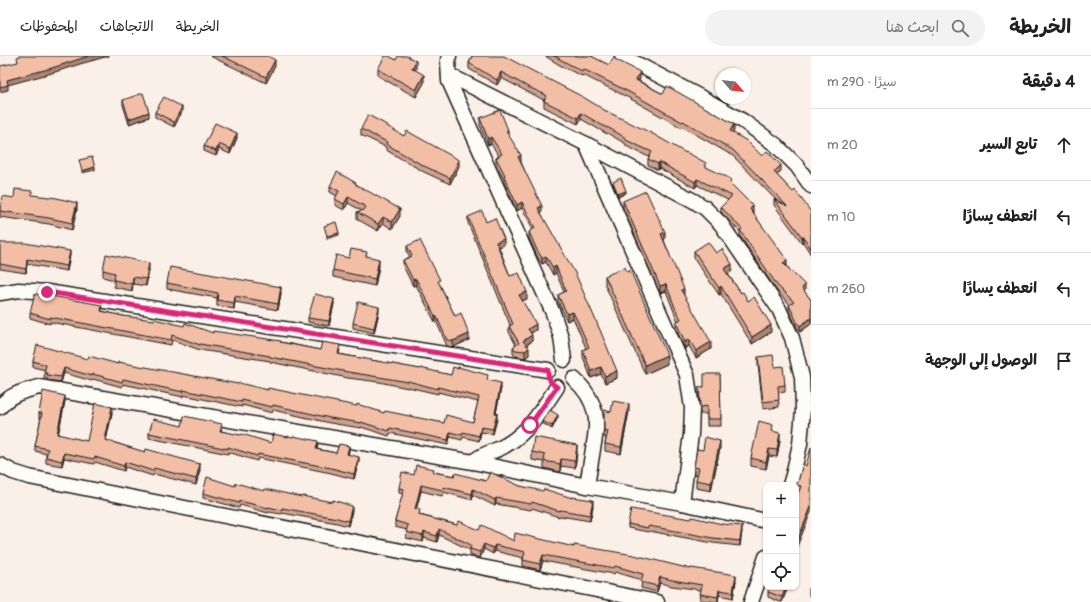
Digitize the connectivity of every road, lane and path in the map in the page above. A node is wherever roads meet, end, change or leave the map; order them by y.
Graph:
1 (449, 56) edge
2 (622, 56) edge
3 (448, 75) junction
4 (586, 144) junction
5 (811, 186) edge
6 (0, 292) edge
7 (564, 360) junction
8 (548, 370) junction
9 (574, 379) junction
10 (557, 387) junction
11 (0, 407) edge
12 (473, 462) junction
13 (0, 465) edge
14 (791, 482) edge
15 (587, 486) junction
16 (682, 502) junction
17 (763, 520) edge
18 (763, 566) edge
19 (657, 602) edge
20 (751, 602) edge

1 - 3 street
2 - 5 street
3 - 4 street
3 - 7 street
4 - 14 street
4 - 16 street
6 - 8 street
7 - 8 street
7 - 9 street
8 - 10 street
9 - 10 street
9 - 15 street
10 - 12 street
11 - 12 street
12 - 15 street
13 - 19 street
15 - 16 street
16 - 17 street
18 - 20 street

